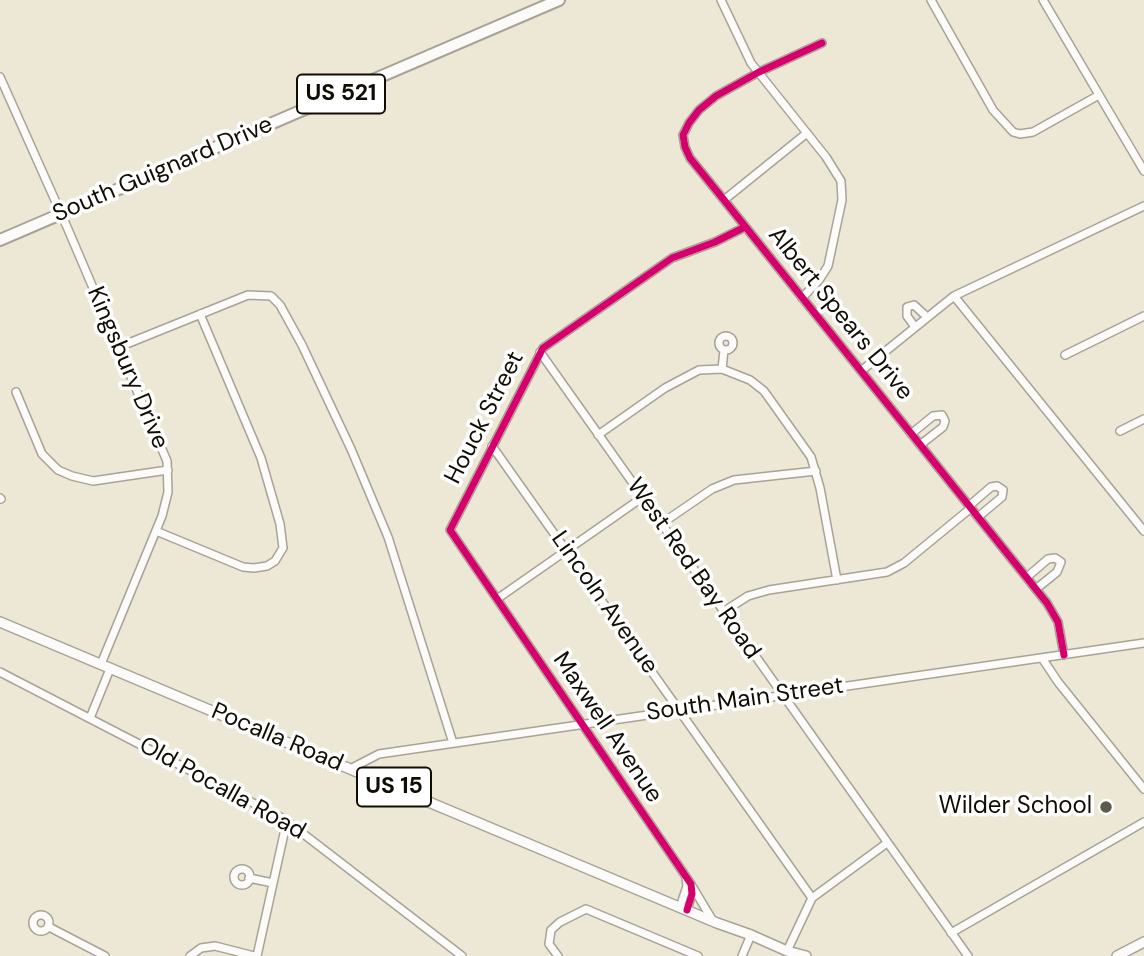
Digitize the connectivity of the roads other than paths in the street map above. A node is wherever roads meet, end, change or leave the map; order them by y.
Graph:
1 (559, 0) edge
2 (721, 0) edge
3 (930, 0) edge
4 (1043, 0) edge
5 (822, 44) dead end
6 (759, 72) junction
7 (0, 77) edge
8 (2, 87) edge
9 (1099, 94) junction
10 (807, 133) junction
11 (1144, 171) edge
12 (724, 201) junction
13 (1144, 205) edge
14 (61, 214) junction
15 (746, 227) junction
16 (0, 240) edge
17 (954, 296) junction
18 (802, 298) junction
19 (200, 314) junction
20 (1144, 316) edge
21 (927, 317) junction
22 (915, 327) junction
23 (119, 347) junction
24 (724, 350) dead end
25 (540, 352) junction
26 (1065, 355) dead end
27 (722, 369) junction
28 (861, 371) junction
29 (16, 392) dead end
30 (1144, 419) edge
31 (1120, 431) dead end
32 (911, 434) junction
33 (598, 435) junction
34 (920, 445) junction
35 (492, 446) junction
36 (168, 470) junction
37 (816, 471) junction
38 (642, 497) junction
39 (970, 507) junction
40 (978, 517) junction
41 (661, 524) junction
42 (156, 531) junction
43 (1144, 531) edge
44 (567, 550) junction
45 (1027, 577) junction
46 (838, 580) junction
47 (1036, 589) junction
48 (497, 600) junction
49 (723, 612) junction
50 (0, 622) edge
51 (1144, 643) edge
52 (1064, 654) junction
53 (1042, 658) junction
54 (101, 664) junction
55 (110, 669) junction
56 (0, 672) edge
57 (782, 695) junction
58 (679, 710) junction
59 (90, 718) junction
60 (581, 724) junction
61 (453, 743) junction
62 (350, 769) junction
63 (1144, 789) edge
64 (287, 820) junction
65 (1144, 822) edge
66 (887, 843) junction
67 (249, 878) dead end
68 (688, 881) junction
69 (273, 883) junction
70 (812, 898) junction
71 (683, 909) junction
72 (713, 921) junction
73 (49, 927) dead end
74 (951, 933) junction
75 (751, 934) junction
76 (1144, 942) edge
77 (94, 954) edge
78 (789, 954) edge
79 (1123, 955) edge
80 (105, 956) edge
81 (190, 956) edge
82 (256, 956) edge
83 (462, 956) edge
84 (558, 956) edge
85 (698, 956) edge
86 (742, 956) edge
87 (806, 956) edge
88 (968, 956) edge

1 - 14 highway, South Guignard Drive / US 521
2 - 6 street
3 - 9 street
4 - 9 street
5 - 6 street, Albert Spears Drive
6 - 10 street
6 - 12 street, Albert Spears Drive
7 - 8 street, Kingsbury Drive
8 - 14 street, Kingsbury Drive
9 - 11 street
10 - 12 street
10 - 18 street
12 - 15 street, Albert Spears Drive
13 - 17 street
14 - 16 highway, South Guignard Drive / US 521
14 - 23 street, Kingsbury Drive
15 - 18 street, Albert Spears Drive
15 - 25 street, Houck Street
17 - 21 street
17 - 43 street
18 - 28 street, Albert Spears Drive
19 - 23 street
19 - 42 street
19 - 61 street
20 - 26 street
21 - 22 street
21 - 22 street
22 - 28 street
23 - 36 street, Kingsbury Drive
24 - 27 street
25 - 33 street, West Red Bay Road
25 - 35 street, Houck Street
27 - 33 street
27 - 37 street
28 - 32 street, Albert Spears Drive
29 - 36 street
30 - 31 street
32 - 34 street, Albert Spears Drive
32 - 34 street, Albert Spears Drive
33 - 38 street, West Red Bay Road
34 - 39 street, Albert Spears Drive
35 - 44 street, Lincoln Avenue
35 - 48 street, Houck Street
36 - 42 street, Kingsbury Drive
37 - 41 street
37 - 46 street
38 - 41 street, West Red Bay Road
38 - 44 street
39 - 40 street, Albert Spears Drive
39 - 40 street
39 - 46 street
40 - 45 street, Albert Spears Drive
41 - 49 street, West Red Bay Road
42 - 54 street, Kingsbury Drive
44 - 48 street
44 - 58 street, Lincoln Avenue
45 - 47 street, Albert Spears Drive
45 - 47 street
46 - 49 street
47 - 52 street, Albert Spears Drive
48 - 60 street, Maxwell Avenue
49 - 57 street, West Red Bay Road
50 - 54 main road, Pocalla Road / US 15
51 - 52 street, South Main Street
52 - 53 street, South Main Street
53 - 57 street, South Main Street
53 - 63 street
54 - 55 main road, Pocalla Road / US 15
55 - 59 street
55 - 62 main road, Pocalla Road / US 15
56 - 59 street, Old Pocalla Road
57 - 58 street, South Main Street
57 - 66 street, West Red Bay Road
58 - 60 street, South Main Street
58 - 70 street, Lincoln Avenue
59 - 64 street, Old Pocalla Road
60 - 61 street, South Main Street
60 - 68 street, Maxwell Avenue
61 - 62 street, South Main Street
62 - 71 main road, Pocalla Road / US 15
64 - 69 street
64 - 83 street, Old Pocalla Road
65 - 74 street
66 - 70 street
66 - 74 street, West Red Bay Road
67 - 69 street
68 - 71 street
68 - 72 street, Maxwell Avenue
69 - 82 street
70 - 78 street
71 - 72 main road, Pocalla Road / US 15
72 - 75 main road, Pocalla Road / US 15
73 - 77 street
74 - 88 street, West Red Bay Road
75 - 78 main road, Pocalla Road / US 15
75 - 86 street
76 - 79 main road
77 - 80 street
78 - 87 main road, Pocalla Road / US 15
81 - 82 street
84 - 85 street

